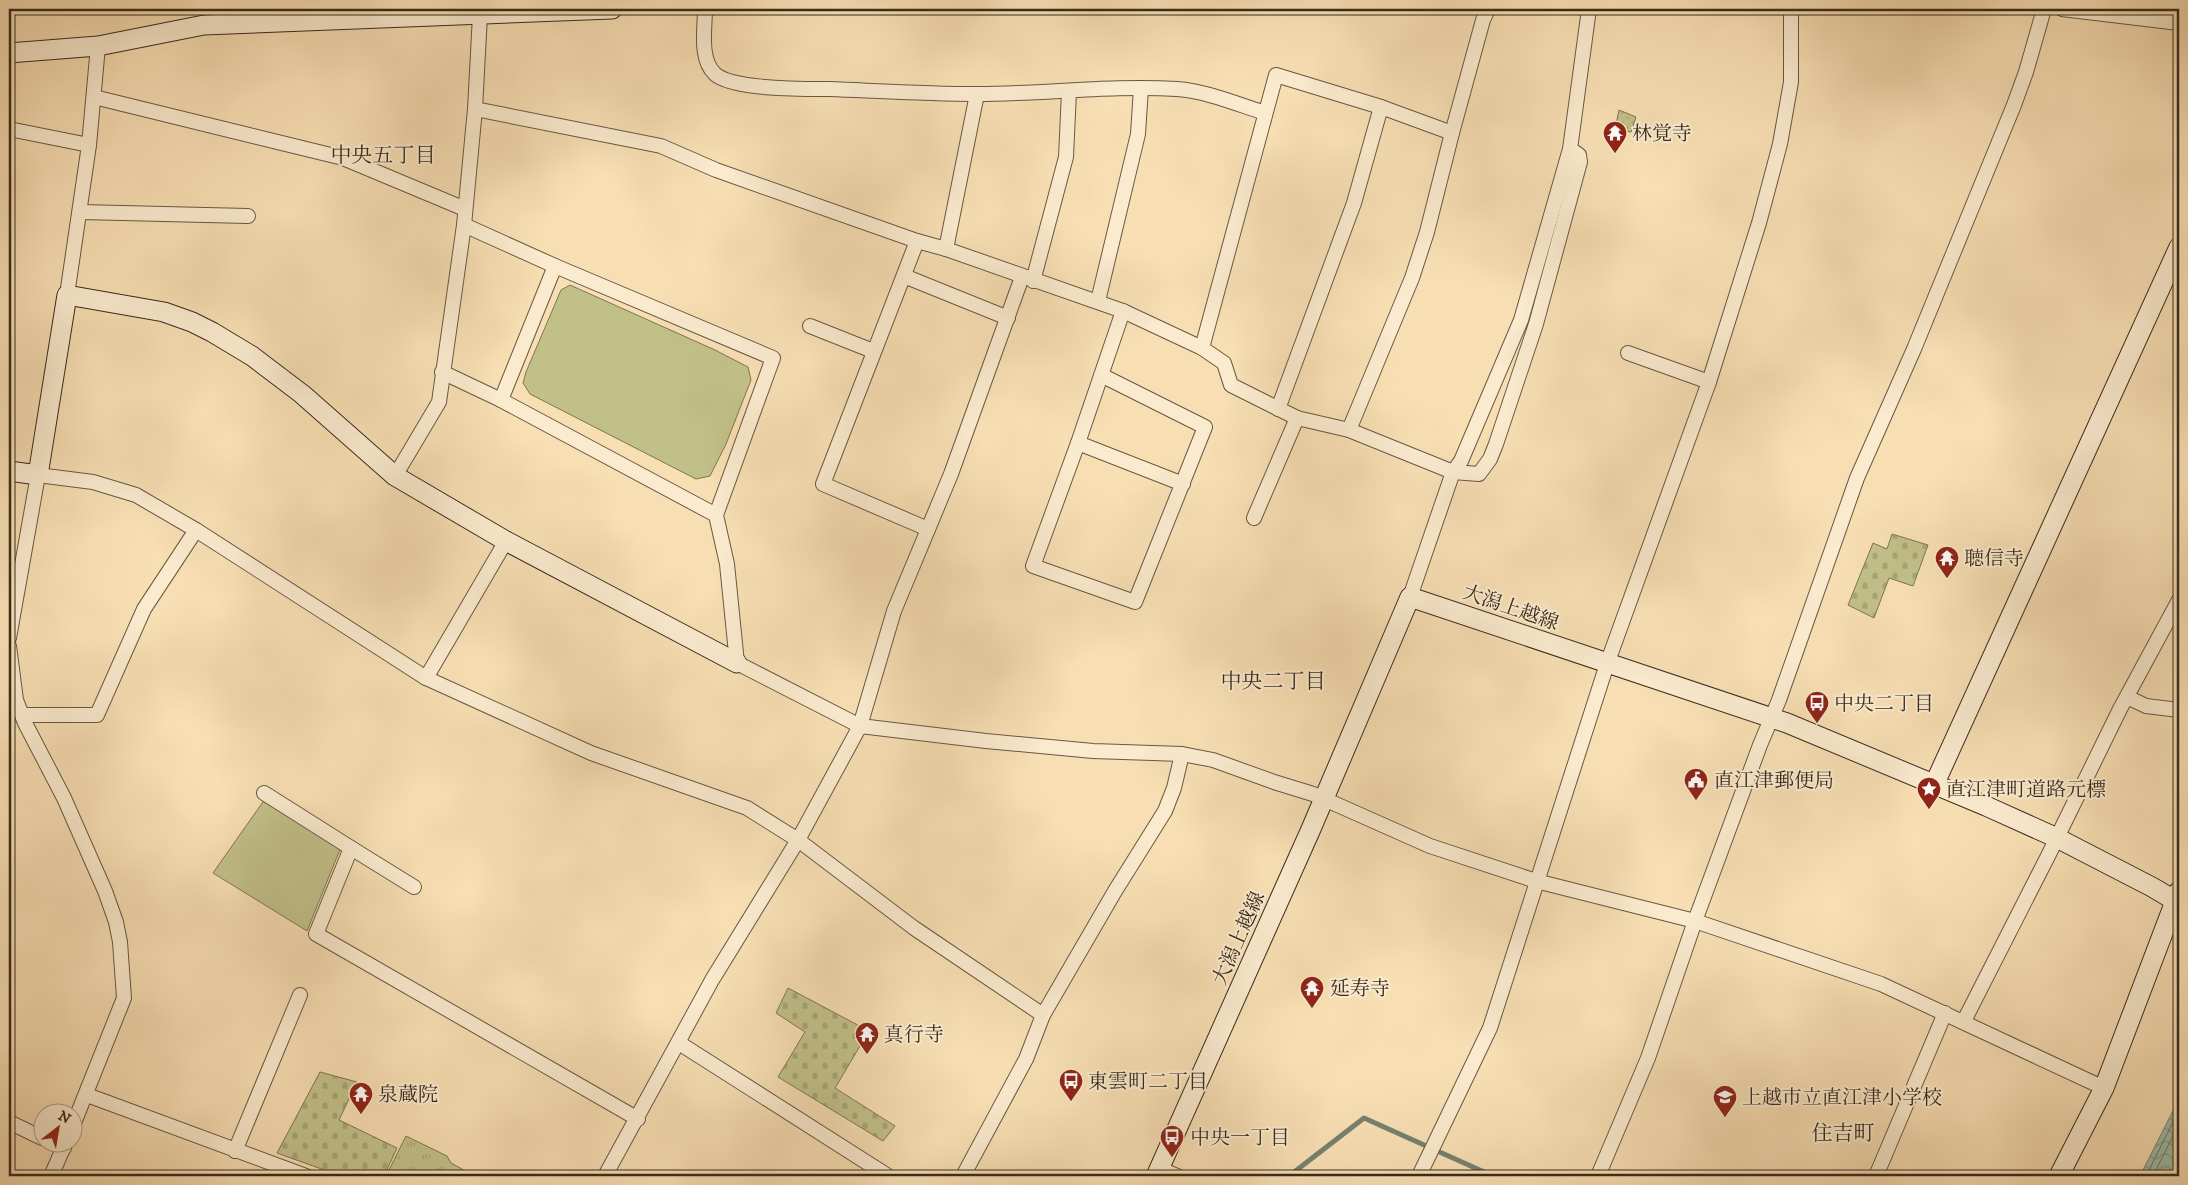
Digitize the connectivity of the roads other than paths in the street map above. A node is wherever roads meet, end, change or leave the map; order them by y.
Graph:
1 (612, 9) edge
2 (705, 9) edge
3 (1488, 9) edge
4 (1589, 9) edge
5 (1791, 9) edge
6 (2044, 9) edge
7 (2062, 9) edge
8 (480, 15) junction
9 (2179, 23) edge
10 (98, 46) junction
11 (9, 53) edge
12 (1141, 88) junction
13 (1069, 91) junction
14 (977, 94) junction
15 (94, 97) junction
16 (1381, 107) junction
17 (475, 109) junction
18 (1265, 113) junction
19 (9, 129) edge
20 (1452, 133) junction
21 (89, 145) junction
22 (1570, 149) junction
23 (466, 209) junction
24 (80, 212) junction
25 (248, 216) dead end
26 (464, 225) junction
27 (917, 241) junction
28 (2179, 247) edge
29 (946, 249) junction
30 (555, 266) junction
31 (904, 276) junction
32 (1028, 279) junction
33 (67, 295) junction
34 (1098, 301) junction
35 (1122, 311) junction
36 (1008, 318) junction
37 (810, 326) dead end
38 (1202, 348) junction
39 (873, 352) junction
40 (1628, 353) dead end
41 (442, 372) junction
42 (1101, 375) junction
43 (1709, 382) junction
44 (501, 400) junction
45 (1278, 409) junction
46 (1297, 418) junction
47 (1349, 430) junction
48 (1078, 443) junction
49 (9, 470) edge
50 (1453, 472) junction
51 (38, 475) junction
52 (395, 476) junction
53 (1183, 484) junction
54 (716, 515) junction
55 (1254, 518) dead end
56 (928, 529) junction
57 (196, 530) junction
58 (506, 541) junction
59 (1410, 597) junction
60 (2179, 600) edge
61 (9, 638) edge
62 (9, 646) edge
63 (737, 663) junction
64 (1607, 664) junction
65 (426, 678) junction
66 (2127, 697) junction
67 (2179, 710) edge
68 (23, 715) junction
69 (1772, 718) junction
70 (860, 726) junction
71 (1182, 754) junction
72 (1934, 785) junction
73 (264, 792) dead end
74 (1323, 799) junction
75 (2057, 838) junction
76 (798, 840) junction
77 (351, 848) junction
78 (1536, 881) junction
79 (414, 887) dead end
80 (2178, 898) edge
81 (1695, 921) junction
82 (300, 995) dead end
83 (1945, 1013) junction
84 (1043, 1015) junction
85 (1964, 1021) junction
86 (679, 1043) junction
87 (2104, 1088) junction
88 (87, 1095) junction
89 (82, 1106) edge
90 (638, 1119) junction
91 (9, 1122) edge
92 (32, 1133) edge
93 (236, 1151) junction
94 (58, 1152) edge
95 (1158, 1173) edge
96 (51, 1176) edge
97 (306, 1176) edge
98 (605, 1176) edge
99 (888, 1176) edge
100 (962, 1176) edge
101 (1177, 1176) edge
102 (1419, 1176) edge
103 (1598, 1176) edge
104 (1876, 1176) edge
105 (2059, 1176) edge

1 - 8 street
2 - 14 street
3 - 20 street
4 - 22 street
5 - 43 street
6 - 69 street
7 - 9 street
8 - 10 street
8 - 17 street
10 - 11 street
10 - 15 street
12 - 13 street
12 - 18 street
12 - 34 street
13 - 14 street
13 - 32 street
14 - 29 street
15 - 21 street
15 - 23 street
16 - 18 street
16 - 20 street
16 - 45 street
17 - 23 street
17 - 27 street
18 - 38 street
19 - 21 street
20 - 47 street
21 - 24 street
22 - 50 street
22 - 50 street
23 - 26 street
24 - 25 street
24 - 33 street
26 - 30 street
26 - 41 street
27 - 29 street
27 - 31 street
28 - 72 street
29 - 32 street
30 - 44 street
30 - 54 street
31 - 36 street
31 - 39 street
32 - 34 street
32 - 36 street
33 - 51 street
33 - 52 street
34 - 35 street
35 - 38 street
35 - 42 street
36 - 56 street
37 - 39 street
38 - 45 street
39 - 56 street
40 - 43 street
41 - 44 street
41 - 52 street
42 - 48 street
42 - 53 street
43 - 64 street
44 - 54 street
45 - 46 street
46 - 47 street
46 - 55 street
47 - 50 street
48 - 53 street
48 - 53 street
49 - 51 street
50 - 59 street
51 - 57 street
51 - 61 street
52 - 58 street
54 - 63 street
56 - 70 street
57 - 65 street
57 - 68 street
58 - 63 street
58 - 65 street
59 - 64 street, 大潟上越線
59 - 74 street, 大潟上越線
60 - 66 street
62 - 68 street
63 - 70 street
64 - 69 street, 大潟上越線
64 - 78 street
65 - 76 street
66 - 67 street
66 - 75 street
68 - 88 street
69 - 72 street, 大潟上越線
69 - 81 street
70 - 71 street
70 - 76 street
71 - 74 street
71 - 84 street
72 - 75 street, 大潟上越線
73 - 77 street
74 - 78 street
74 - 95 street, 大潟上越線
75 - 80 street, 大潟上越線
75 - 85 street
76 - 84 street
76 - 86 street
77 - 79 street
77 - 90 street
78 - 81 street
78 - 102 street
80 - 87 street
81 - 83 street
81 - 103 street
82 - 93 street
83 - 85 street
83 - 104 street
84 - 100 street
85 - 87 street
86 - 90 street
86 - 99 street
87 - 105 street
88 - 89 street
88 - 93 street
90 - 98 street
91 - 92 street
93 - 97 street
94 - 96 street
95 - 101 street

